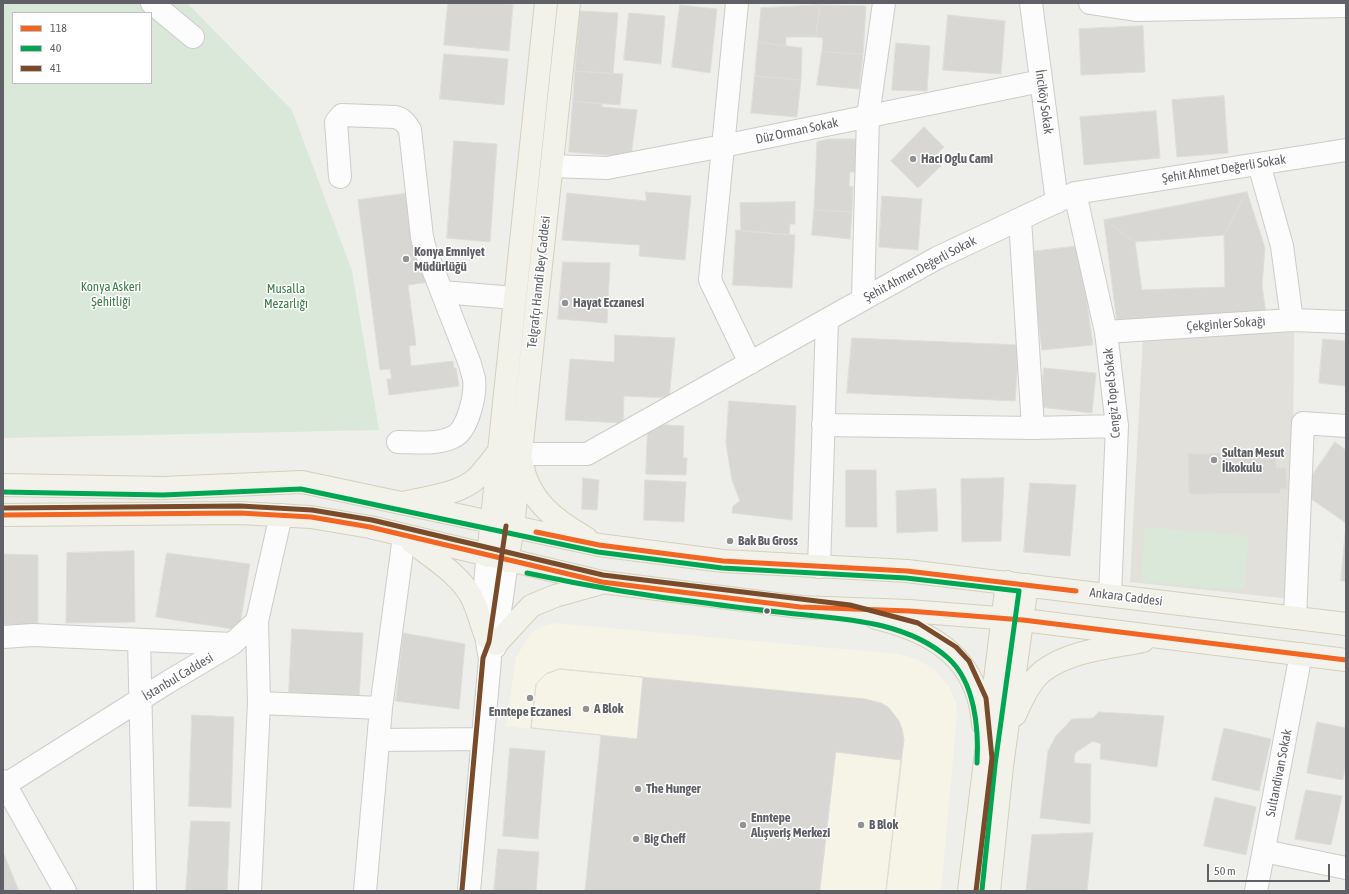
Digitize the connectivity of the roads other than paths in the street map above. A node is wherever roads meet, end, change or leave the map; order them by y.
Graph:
1 (152, 3) edge
2 (546, 3) edge
3 (569, 3) edge
4 (736, 3) edge
5 (884, 3) edge
6 (1030, 3) edge
7 (1090, 3) edge
8 (1259, 5) edge
9 (1346, 6) edge
10 (193, 37) dead end
11 (1041, 81) junction
12 (868, 116) junction
13 (723, 146) junction
14 (1346, 150) edge
15 (1259, 164) junction
16 (552, 166) junction
17 (340, 177) dead end
18 (1066, 197) junction
19 (1020, 219) junction
20 (442, 292) junction
21 (515, 298) junction
22 (863, 299) junction
23 (827, 320) junction
24 (1292, 320) junction
25 (1346, 322) edge
26 (1106, 332) junction
27 (750, 363) junction
28 (823, 425) junction
29 (1117, 426) junction
30 (1346, 426) edge
31 (1033, 428) junction
32 (398, 442) dead end
33 (499, 452) junction
34 (521, 454) junction
35 (3, 485) edge
36 (402, 504) junction
37 (3, 515) edge
38 (282, 515) junction
39 (491, 523) junction
40 (513, 527) junction
41 (404, 536) junction
42 (599, 545) junction
43 (498, 558) junction
44 (819, 567) junction
45 (602, 582) junction
46 (1017, 584) junction
47 (1110, 595) junction
48 (800, 607) junction
49 (1294, 618) junction
50 (1013, 619) junction
51 (257, 621) junction
52 (1346, 624) edge
53 (1164, 637) junction
54 (3, 638) edge
55 (139, 640) junction
56 (232, 644) junction
57 (491, 647) junction
58 (1301, 654) junction
59 (1346, 660) edge
60 (140, 700) junction
61 (259, 703) junction
62 (381, 708) junction
63 (483, 739) junction
64 (379, 740) junction
65 (994, 762) junction
66 (3, 784) edge
67 (1264, 851) junction
68 (1346, 868) edge
69 (65, 891) edge
70 (145, 891) edge
71 (250, 891) edge
72 (366, 891) edge
73 (469, 891) edge
74 (969, 891) edge
75 (989, 891) edge
76 (1256, 891) edge

1 - 10 street
2 - 21 main road, Telgrafçı Hamdi Bey Caddesi
3 - 16 main road, Telgrafçı Hamdi Bey Caddesi
4 - 13 street
5 - 12 street
6 - 11 street, İnciköy Sokak
7 - 8 street
8 - 9 street
11 - 12 street, Düz Orman Sokak
11 - 18 street, İnciköy Sokak
12 - 13 street, Düz Orman Sokak
12 - 22 street
13 - 16 street, Düz Orman Sokak
13 - 27 street
14 - 15 street, Şehit Ahmet Değerli Sokak
15 - 18 street, Şehit Ahmet Değerli Sokak
15 - 24 street
16 - 34 main road, Telgrafçı Hamdi Bey Caddesi
17 - 20 street
18 - 19 street, Şehit Ahmet Değerli Sokak
18 - 26 street, Cengiz Topel Sokak
19 - 22 street, Şehit Ahmet Değerli Sokak
19 - 31 street
20 - 21 street
20 - 32 street
21 - 33 main road, Telgrafçı Hamdi Bey Caddesi
22 - 23 street, Şehit Ahmet Değerli Sokak
23 - 27 street, Şehit Ahmet Değerli Sokak
23 - 28 street
24 - 25 street, Çekginler Sokağı
24 - 26 street, Çekginler Sokağı
26 - 29 street, Cengiz Topel Sokak
27 - 34 street, Şehit Ahmet Değerli Sokak
28 - 31 street
28 - 44 street
29 - 31 street
29 - 47 street, Cengiz Topel Sokak
30 - 49 street
33 - 36 main road
33 - 39 main road, Telgrafçı Hamdi Bey Caddesi
34 - 40 main road, Telgrafçı Hamdi Bey Caddesi
34 - 42 main road
35 - 36 main road, Ankara Caddesi
36 - 39 main road, Ankara Caddesi
37 - 38 main road
38 - 41 main road
38 - 51 street
39 - 40 main road, Ankara Caddesi
39 - 43 main road, Telgrafçı Hamdi Bey Caddesi
40 - 42 main road, Ankara Caddesi
40 - 43 main road, Telgrafçı Hamdi Bey Caddesi
41 - 43 main road
41 - 57 main road
41 - 62 street
42 - 44 main road, Ankara Caddesi
43 - 45 main road
43 - 57 street
44 - 46 main road, Ankara Caddesi
45 - 48 main road
45 - 57 main road
46 - 47 main road, Ankara Caddesi
46 - 50 main road
47 - 49 main road, Ankara Caddesi
48 - 50 main road
48 - 65 main road
49 - 52 main road, Ankara Caddesi
50 - 53 main road
50 - 65 main road
51 - 56 street, İstanbul Caddesi
51 - 61 street
53 - 58 main road
53 - 65 main road
54 - 55 street
55 - 56 street
55 - 60 street
56 - 60 street, İstanbul Caddesi
57 - 63 street
58 - 59 main road
58 - 67 street, Sultandivan Sokak
60 - 66 street, İstanbul Caddesi
60 - 70 street
61 - 62 street
61 - 71 street
62 - 64 street
63 - 64 street
63 - 73 street
64 - 72 street
65 - 74 main road
65 - 75 main road
66 - 69 street
67 - 68 street
67 - 76 street, Sultandivan Sokak

